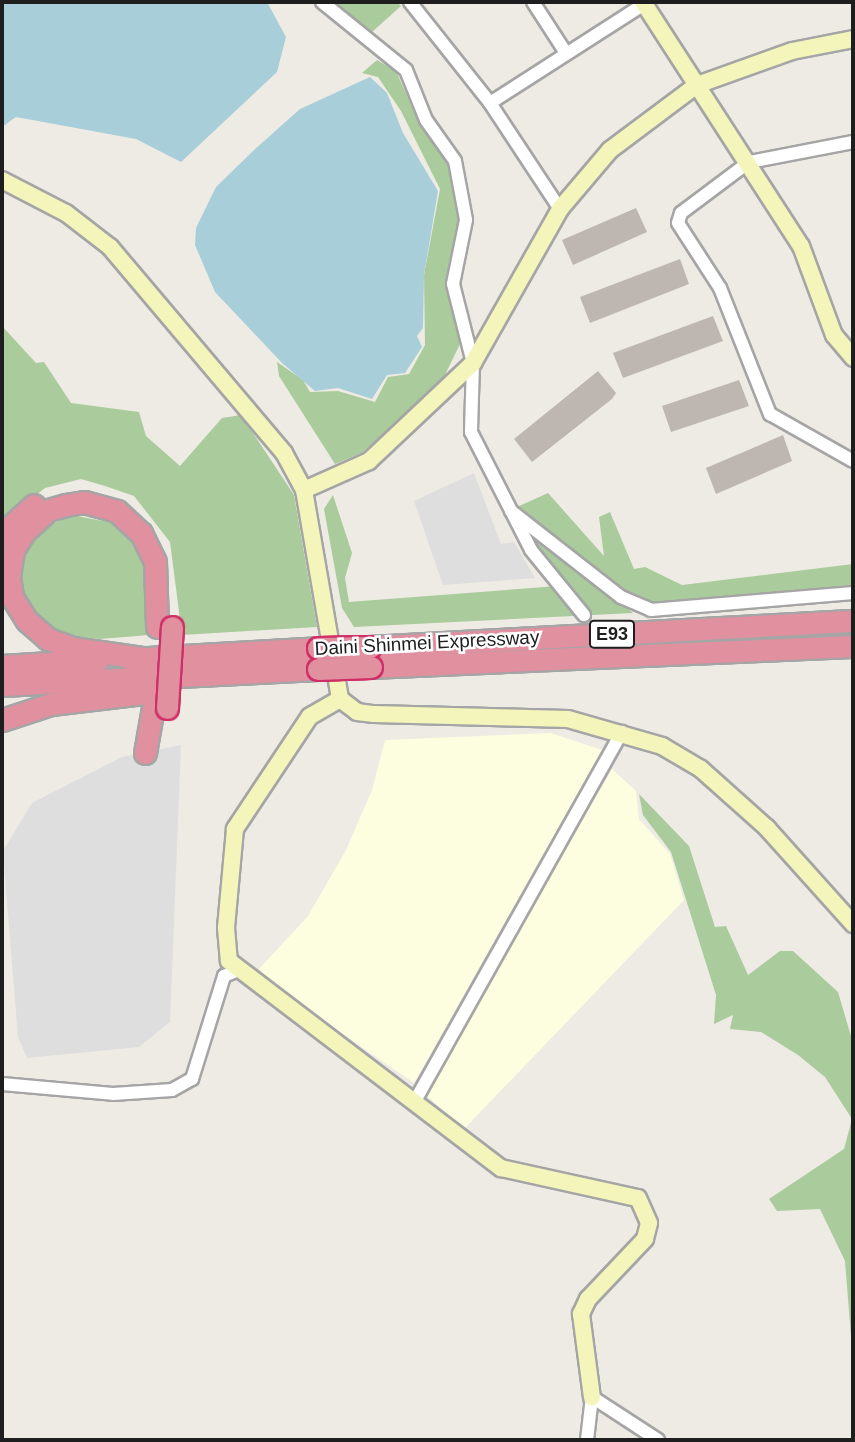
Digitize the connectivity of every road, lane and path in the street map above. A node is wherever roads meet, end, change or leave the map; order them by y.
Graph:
1 (322, 2) edge
2 (410, 2) edge
3 (533, 2) edge
4 (643, 3) edge
5 (853, 39) edge
6 (566, 53) junction
7 (697, 85) junction
8 (490, 103) junction
9 (853, 142) edge
10 (749, 162) junction
11 (2, 180) edge
12 (560, 209) junction
13 (853, 358) edge
14 (473, 363) junction
15 (853, 461) edge
16 (304, 490) junction
17 (508, 509) junction
18 (2, 534) edge
19 (853, 593) edge
20 (584, 615) dead end
21 (853, 621) edge
22 (164, 627) junction
23 (853, 646) edge
24 (371, 657) junction
25 (142, 658) junction
26 (318, 658) junction
27 (2, 666) edge
28 (248, 674) junction
29 (2, 685) edge
30 (340, 699) junction
31 (2, 720) edge
32 (622, 732) junction
33 (154, 749) dead end
34 (853, 924) edge
35 (236, 971) junction
36 (2, 1084) edge
37 (416, 1099) junction
38 (592, 1397) junction
39 (587, 1440) edge
40 (657, 1440) edge

1 - 14 street
2 - 8 street
3 - 6 street
4 - 6 street
4 - 7 street
5 - 7 street
6 - 8 street
7 - 10 street
7 - 12 street
8 - 12 street
9 - 10 street
10 - 13 street
10 - 15 street
11 - 16 street
12 - 14 street
14 - 16 street
14 - 17 street
16 - 30 street
17 - 19 street
17 - 20 street
18 - 22 highway
21 - 24 highway, Daini Shinmei Expressway / E93
22 - 25 highway
22 - 33 highway
23 - 24 highway, Daini Shinmei Expressway / E93
24 - 26 highway, Daini Shinmei Expressway / E93, bridge
25 - 26 highway, Daini Shinmei Expressway / E93
25 - 27 highway, Daini Shinmei Expressway / E93
26 - 28 highway, Daini Shinmei Expressway / E93
28 - 29 highway, Daini Shinmei Expressway / E93
28 - 31 highway
30 - 32 street
30 - 35 street
32 - 34 street
32 - 37 street
35 - 36 street
35 - 37 street
37 - 38 street
38 - 39 street
38 - 40 street

